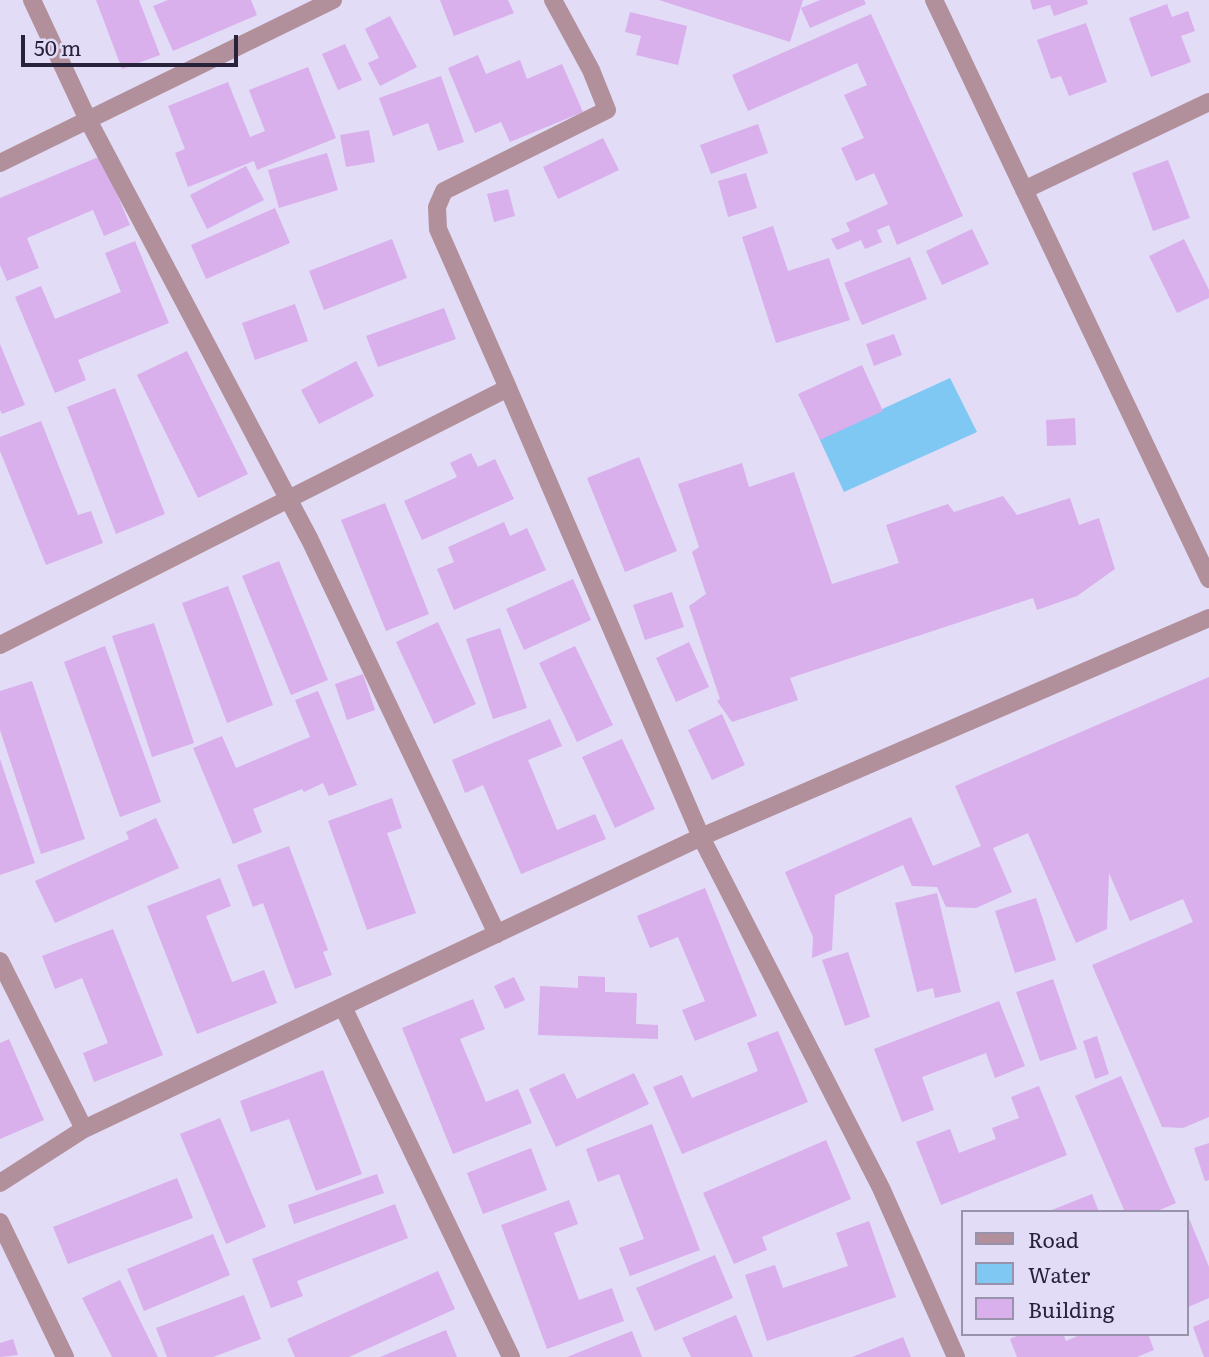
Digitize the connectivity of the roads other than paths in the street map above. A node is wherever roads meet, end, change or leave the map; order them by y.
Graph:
1 (32, 0) edge
2 (332, 0) edge
3 (553, 0) edge
4 (934, 0) edge
5 (1209, 102) edge
6 (88, 120) junction
7 (0, 163) edge
8 (1024, 190) junction
9 (508, 388) junction
10 (288, 501) junction
11 (1209, 579) edge
12 (1209, 618) edge
13 (0, 645) edge
14 (701, 837) junction
15 (497, 934) junction
16 (0, 961) edge
17 (343, 1007) junction
18 (85, 1129) junction
19 (0, 1184) edge
20 (0, 1222) edge
21 (65, 1357) edge
22 (511, 1357) edge
23 (956, 1357) edge

1 - 6 street
2 - 6 street
3 - 9 street
4 - 8 street
5 - 8 street
6 - 7 street
6 - 10 street
8 - 11 street
9 - 10 street
9 - 14 street
10 - 13 street
10 - 15 street
12 - 14 street
14 - 15 street
14 - 23 street
15 - 17 street
16 - 18 street
17 - 18 street
17 - 22 street
18 - 19 street
20 - 21 street

